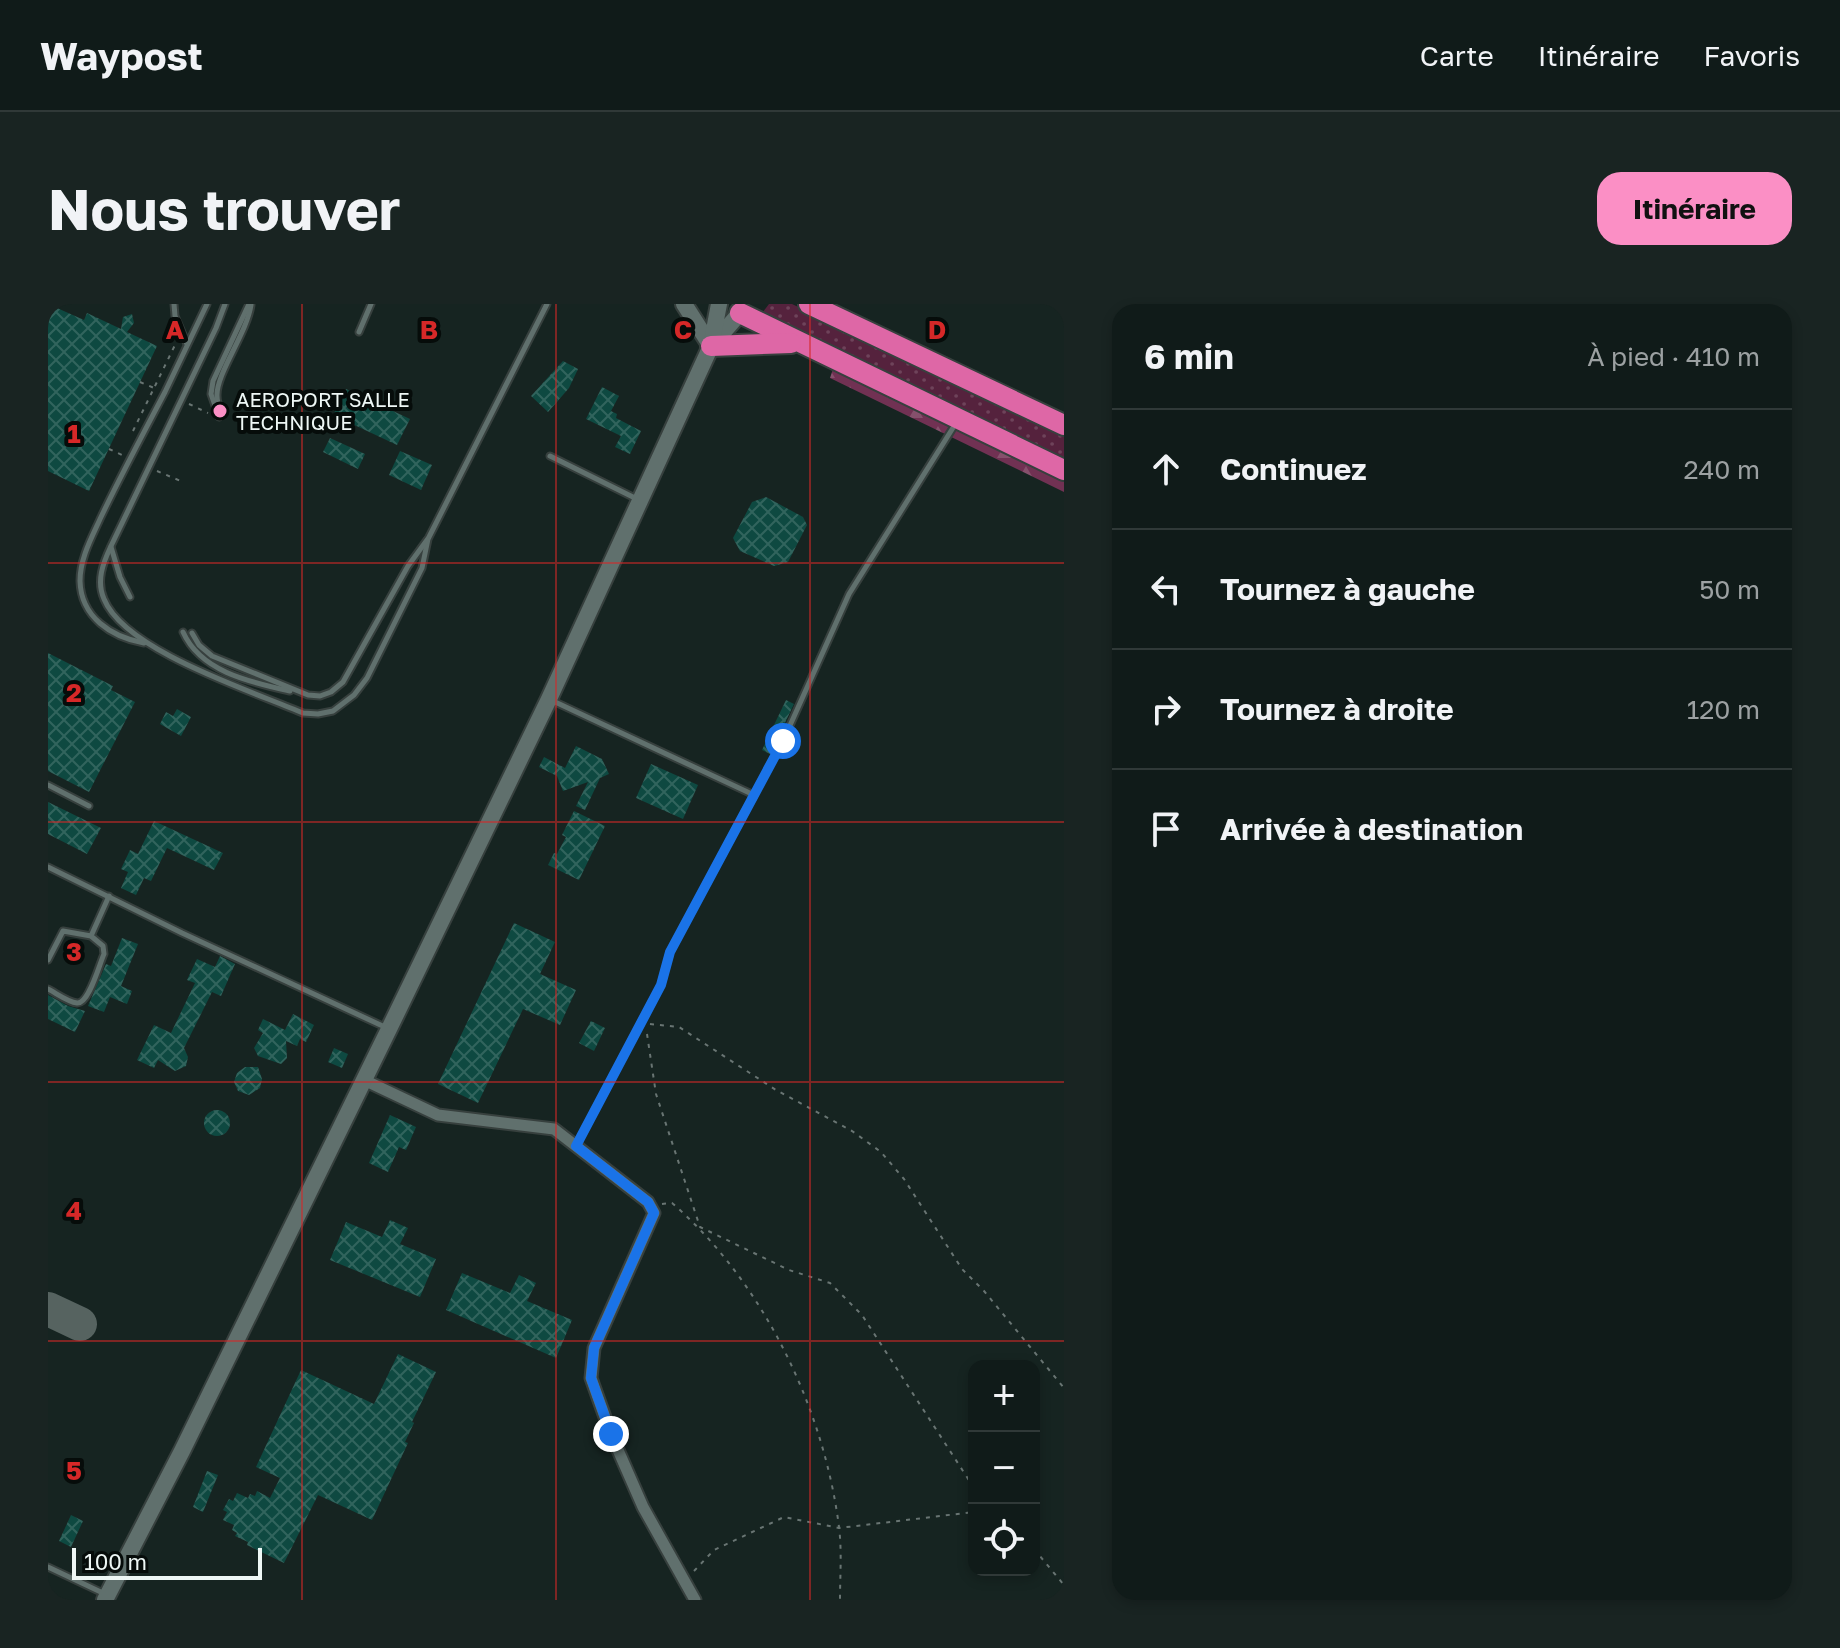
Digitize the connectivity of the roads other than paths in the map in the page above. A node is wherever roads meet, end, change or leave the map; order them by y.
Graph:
1 (174, 304) edge
2 (207, 304) edge
3 (225, 304) edge
4 (250, 304) edge
5 (371, 304) edge
6 (547, 304) edge
7 (684, 304) edge
8 (720, 304) edge
9 (809, 304) edge
10 (747, 308) edge
11 (359, 332) dead end
12 (799, 343) junction
13 (187, 345) junction
14 (711, 346) junction
15 (220, 416) dead end
16 (958, 419) junction
17 (1064, 425) edge
18 (550, 456) dead end
19 (1064, 470) edge
20 (640, 500) junction
21 (428, 539) junction
22 (111, 546) junction
23 (130, 597) dead end
24 (183, 632) dead end
25 (192, 633) dead end
26 (145, 643) junction
27 (308, 695) junction
28 (549, 699) junction
29 (48, 785) edge
30 (754, 795) junction
31 (89, 806) dead end
32 (48, 867) edge
33 (109, 896) junction
34 (91, 936) junction
35 (48, 960) edge
36 (48, 989) edge
37 (389, 1029) junction
38 (364, 1080) junction
39 (576, 1146) junction
40 (48, 1567) edge
41 (106, 1598) edge
42 (695, 1600) edge

1 - 13 lane
2 - 13 lane
3 - 22 lane
4 - 15 lane
5 - 11 lane
6 - 21 lane
7 - 14 street
8 - 10 street
8 - 14 street
9 - 17 highway
10 - 12 highway
10 - 14 street
12 - 14 highway
12 - 16 highway
13 - 26 lane
14 - 20 street
16 - 19 highway
16 - 30 lane
18 - 20 lane
20 - 28 street
21 - 26 lane
21 - 27 lane
22 - 23 lane
22 - 26 lane
24 - 27 lane
25 - 27 lane
28 - 30 lane
28 - 37 street
29 - 31 lane
30 - 39 lane
32 - 33 lane
33 - 34 lane
33 - 37 lane
34 - 35 lane
34 - 36 lane
37 - 38 street
38 - 39 street
38 - 41 street
39 - 42 street
40 - 41 lane

